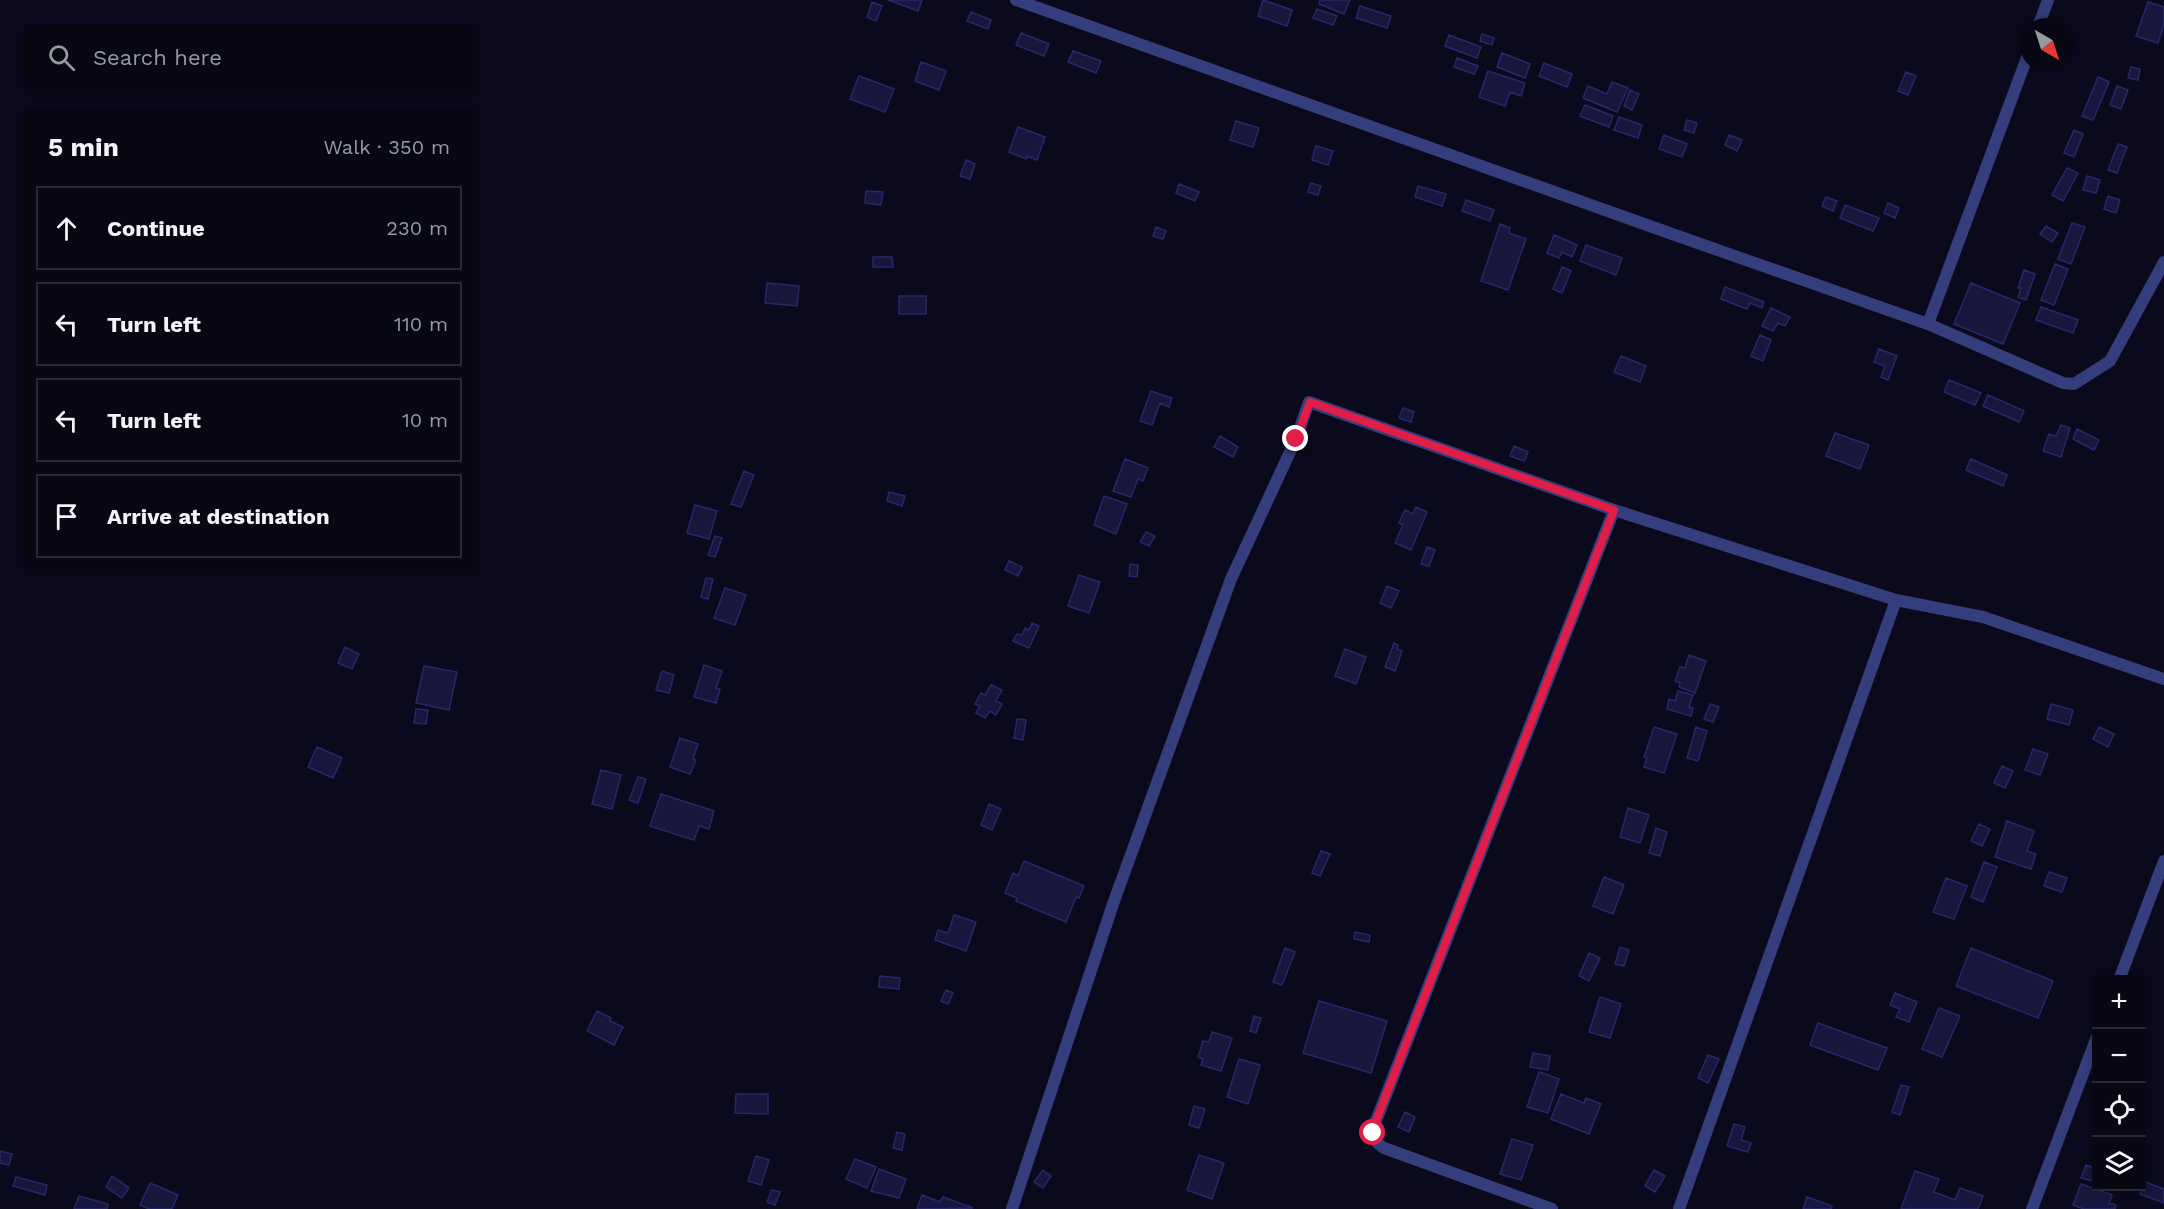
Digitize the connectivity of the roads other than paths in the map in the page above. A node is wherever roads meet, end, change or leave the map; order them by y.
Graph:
1 (1017, 0) edge
2 (2048, 0) edge
3 (2041, 18) edge
4 (2022, 72) edge
5 (2164, 262) edge
6 (1928, 324) junction
7 (1614, 510) junction
8 (1896, 600) junction
9 (2164, 679) edge
10 (2164, 861) edge
11 (2121, 975) edge
12 (2092, 1052) edge
13 (1012, 1209) edge
14 (1552, 1209) edge
15 (1678, 1209) edge
16 (2032, 1209) edge

1 - 6 street
2 - 3 street
4 - 6 street
5 - 6 street
7 - 8 street
7 - 13 street
7 - 14 street
8 - 9 street
8 - 15 street
10 - 11 street
12 - 16 street

